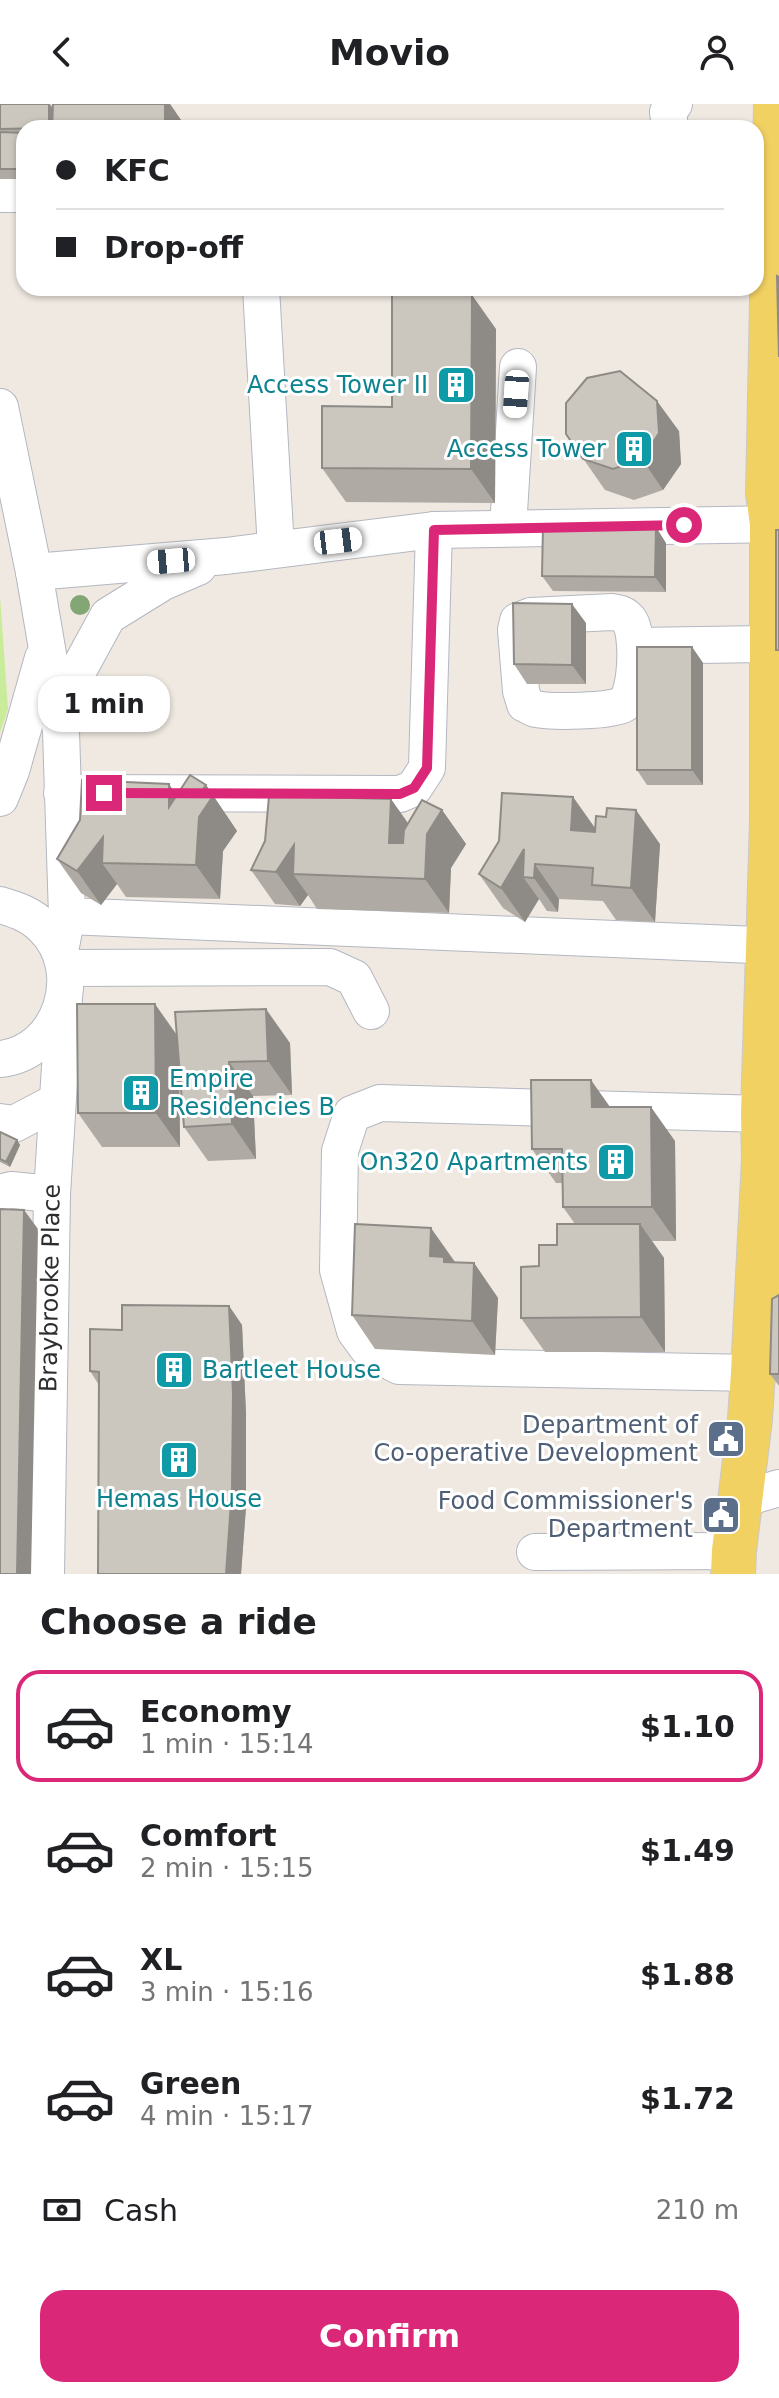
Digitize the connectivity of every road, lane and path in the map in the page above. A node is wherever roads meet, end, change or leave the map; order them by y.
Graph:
1 (776, 104) edge
2 (777, 173) edge
3 (764, 254) edge
4 (261, 296) edge
5 (518, 367) dead end
6 (0, 407) edge
7 (776, 524) edge
8 (508, 528) junction
9 (434, 530) junction
10 (276, 549) junction
11 (226, 556) junction
12 (34, 572) junction
13 (772, 644) junction
14 (636, 646) edge
15 (46, 648) junction
16 (61, 731) junction
17 (62, 793) junction
18 (0, 798) edge
19 (776, 820) edge
20 (0, 905) edge
21 (67, 916) junction
22 (774, 946) edge
23 (63, 974) junction
24 (371, 1011) dead end
25 (0, 1059) edge
26 (56, 1102) junction
27 (763, 1114) junction
28 (0, 1122) edge
29 (771, 1160) edge
30 (4, 1189) edge
31 (52, 1194) junction
32 (769, 1268) edge
33 (753, 1373) junction
34 (750, 1419) junction
35 (766, 1492) edge
36 (535, 1552) dead end
37 (740, 1566) edge
38 (46, 1574) edge

1 - 2 main road
2 - 3 main road
3 - 7 main road
4 - 10 street
5 - 8 street
6 - 12 street, Braybrooke Place
7 - 8 street
7 - 13 main road
8 - 9 street
9 - 10 street
9 - 17 street
10 - 11 street
11 - 12 street
11 - 16 street
12 - 15 street, Braybrooke Place
13 - 14 street
13 - 19 main road
15 - 16 street, Braybrooke Place
15 - 18 street
16 - 17 street, Braybrooke Place
17 - 21 street, Braybrooke Place
19 - 22 main road
20 - 23 street
21 - 22 street
21 - 23 street, Braybrooke Place
22 - 27 main road
23 - 24 street
23 - 25 street
23 - 26 street, Braybrooke Place
26 - 28 street
26 - 31 street, Braybrooke Place
27 - 29 main road
27 - 33 street
29 - 32 main road
30 - 31 street
31 - 38 street, Braybrooke Place
32 - 33 main road
33 - 34 main road
34 - 35 main road
34 - 37 main road
35 - 37 main road
36 - 37 street

